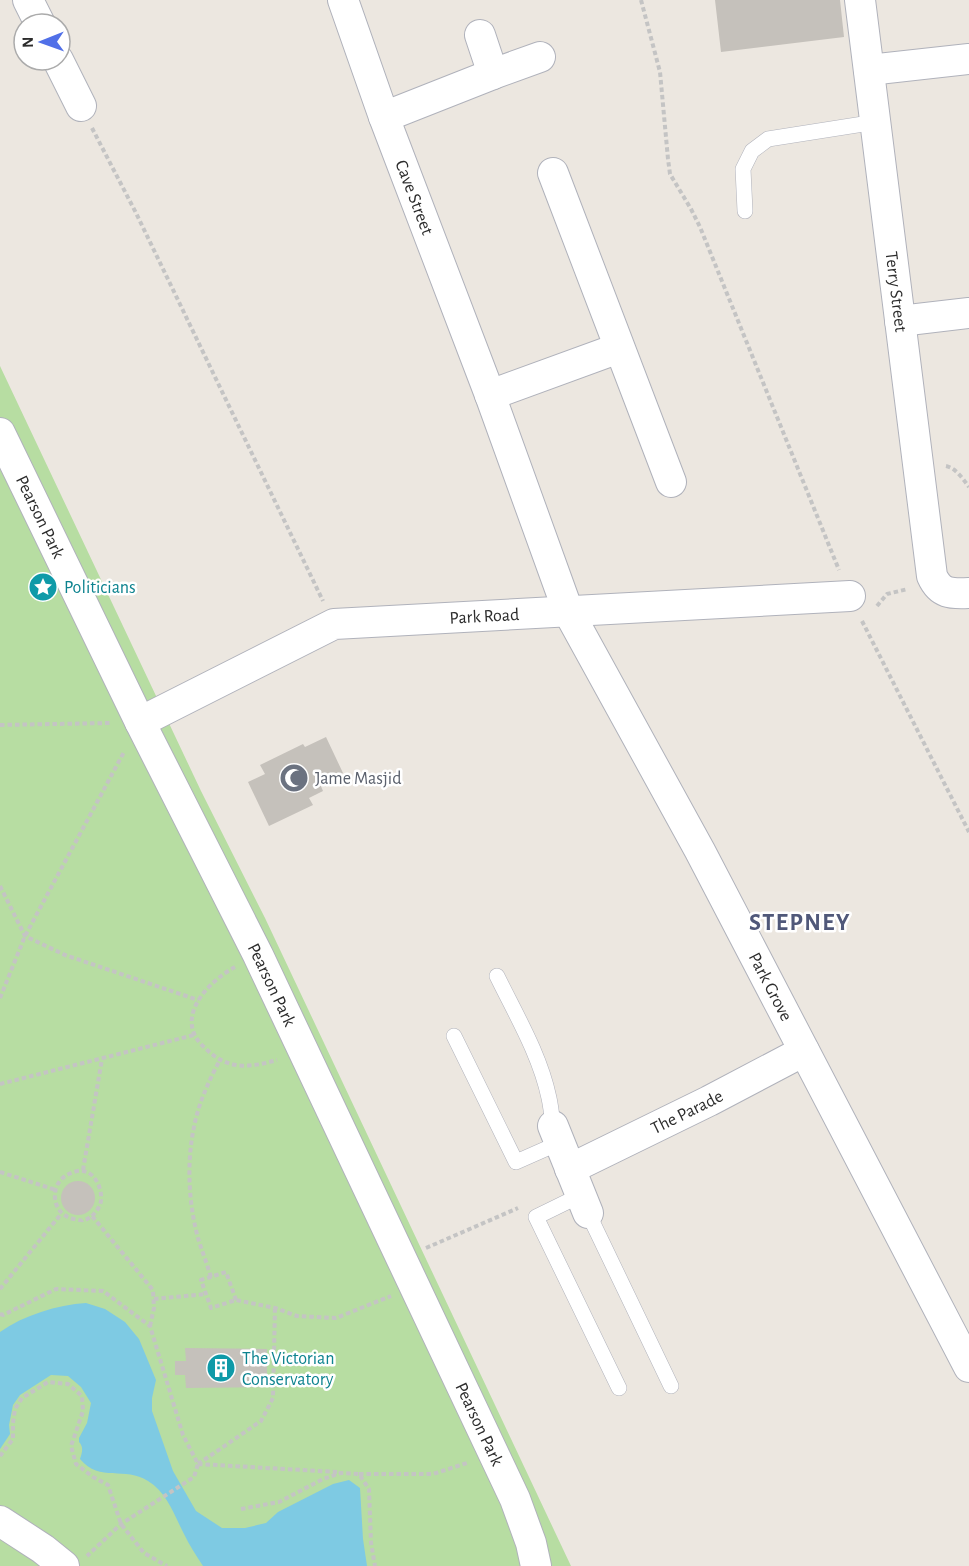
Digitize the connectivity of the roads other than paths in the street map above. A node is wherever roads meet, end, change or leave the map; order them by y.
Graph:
1 (343, 0) edge
2 (860, 0) edge
3 (480, 35) dead end
4 (540, 57) dead end
5 (969, 59) edge
6 (869, 70) junction
7 (64, 72) edge
8 (493, 74) junction
9 (81, 106) road end
10 (384, 117) junction
11 (876, 122) junction
12 (553, 173) dead end
13 (745, 211) dead end
14 (969, 313) edge
15 (900, 321) junction
16 (619, 348) junction
17 (490, 395) junction
18 (0, 433) edge
19 (672, 482) dead end
20 (969, 593) edge
21 (855, 605) road end
22 (568, 611) junction
23 (140, 722) junction
24 (497, 976) dead end
25 (454, 1036) dead end
26 (804, 1051) junction
27 (570, 1169) junction
28 (969, 1367) edge
29 (670, 1386) dead end
30 (618, 1388) dead end
31 (0, 1521) edge
32 (536, 1558) edge
33 (74, 1563) edge

1 - 10 street, Cave Street
2 - 6 street, Terry Street
3 - 8 street
4 - 8 street
5 - 6 street
6 - 11 street, Terry Street
7 - 9 street
8 - 10 street
10 - 17 street, Cave Street
11 - 13 lane
11 - 15 street, Terry Street
12 - 16 street
14 - 15 street
15 - 20 street, Terry Street
16 - 17 street
16 - 19 street
17 - 22 street, Cave Street
18 - 23 street, Pearson Park
21 - 22 street, Park Road
22 - 23 street, Park Road
22 - 26 street, Park Grove
23 - 32 street, Pearson Park
24 - 27 lane
25 - 27 lane
26 - 27 street, The Parade
26 - 28 street, Park Grove
27 - 29 lane
27 - 30 lane
31 - 33 street

